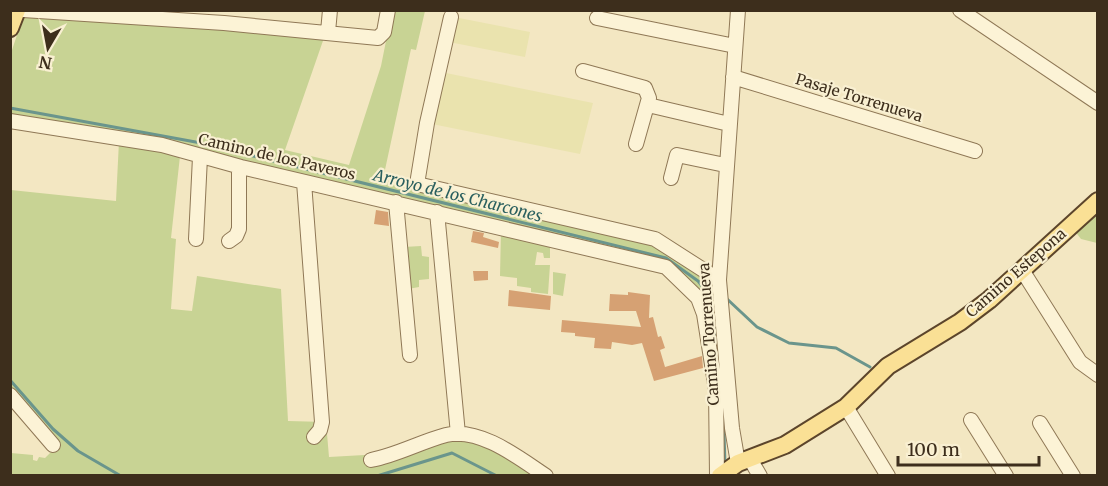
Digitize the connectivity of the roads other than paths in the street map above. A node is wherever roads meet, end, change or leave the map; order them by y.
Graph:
1 (16, 10) edge
2 (22, 10) edge
3 (330, 10) edge
4 (388, 10) edge
5 (738, 10) edge
6 (960, 10) edge
7 (451, 16) dead end
8 (597, 18) dead end
9 (10, 28) edge
10 (328, 32) junction
11 (735, 46) junction
12 (583, 71) dead end
13 (733, 77) junction
14 (1098, 103) edge
15 (648, 105) junction
16 (10, 120) edge
17 (729, 124) junction
18 (636, 144) dead end
19 (975, 152) dead end
20 (200, 157) junction
21 (725, 165) junction
22 (239, 167) junction
23 (671, 178) dead end
24 (304, 182) junction
25 (1098, 201) edge
26 (396, 202) junction
27 (437, 212) junction
28 (196, 239) dead end
29 (229, 241) dead end
30 (1025, 275) junction
31 (719, 280) junction
32 (715, 327) junction
33 (410, 355) dead end
34 (1098, 375) edge
35 (723, 389) junction
36 (10, 395) edge
37 (846, 407) junction
38 (971, 420) dead end
39 (1040, 423) dead end
40 (458, 434) junction
41 (314, 437) dead end
42 (53, 445) dead end
43 (371, 460) dead end
44 (729, 469) edge
45 (546, 476) edge
46 (760, 476) edge
47 (888, 476) edge
48 (1006, 476) edge
49 (1073, 476) edge

1 - 9 main road
2 - 10 street
3 - 10 street
4 - 10 street
5 - 11 street, Camino Torrenueva
6 - 14 street
7 - 31 street
8 - 11 street
11 - 13 street, Camino Torrenueva
12 - 15 street
13 - 17 street, Camino Torrenueva
13 - 19 street, Pasaje Torrenueva
15 - 17 street
15 - 18 street
16 - 20 street, Camino de los Paveros
17 - 21 street, Camino Torrenueva
20 - 22 street, Camino de los Paveros
20 - 28 street
21 - 23 street
21 - 31 street, Camino Torrenueva
22 - 24 street, Camino de los Paveros
22 - 29 street
24 - 26 street, Camino de los Paveros
24 - 41 street
25 - 30 main road, Camino Estepona
26 - 27 street, Camino de los Paveros
26 - 33 street
27 - 32 street, Camino de los Paveros
27 - 40 street
30 - 34 street
30 - 37 main road, Camino Estepona
31 - 32 street, Camino Torrenueva
32 - 35 street, Camino Torrenueva
35 - 44 street
35 - 44 street, Camino Torrenueva
36 - 42 street
37 - 44 main road, Camino Estepona
37 - 47 street
38 - 48 street
39 - 49 street
40 - 43 street
40 - 45 street
44 - 46 street

